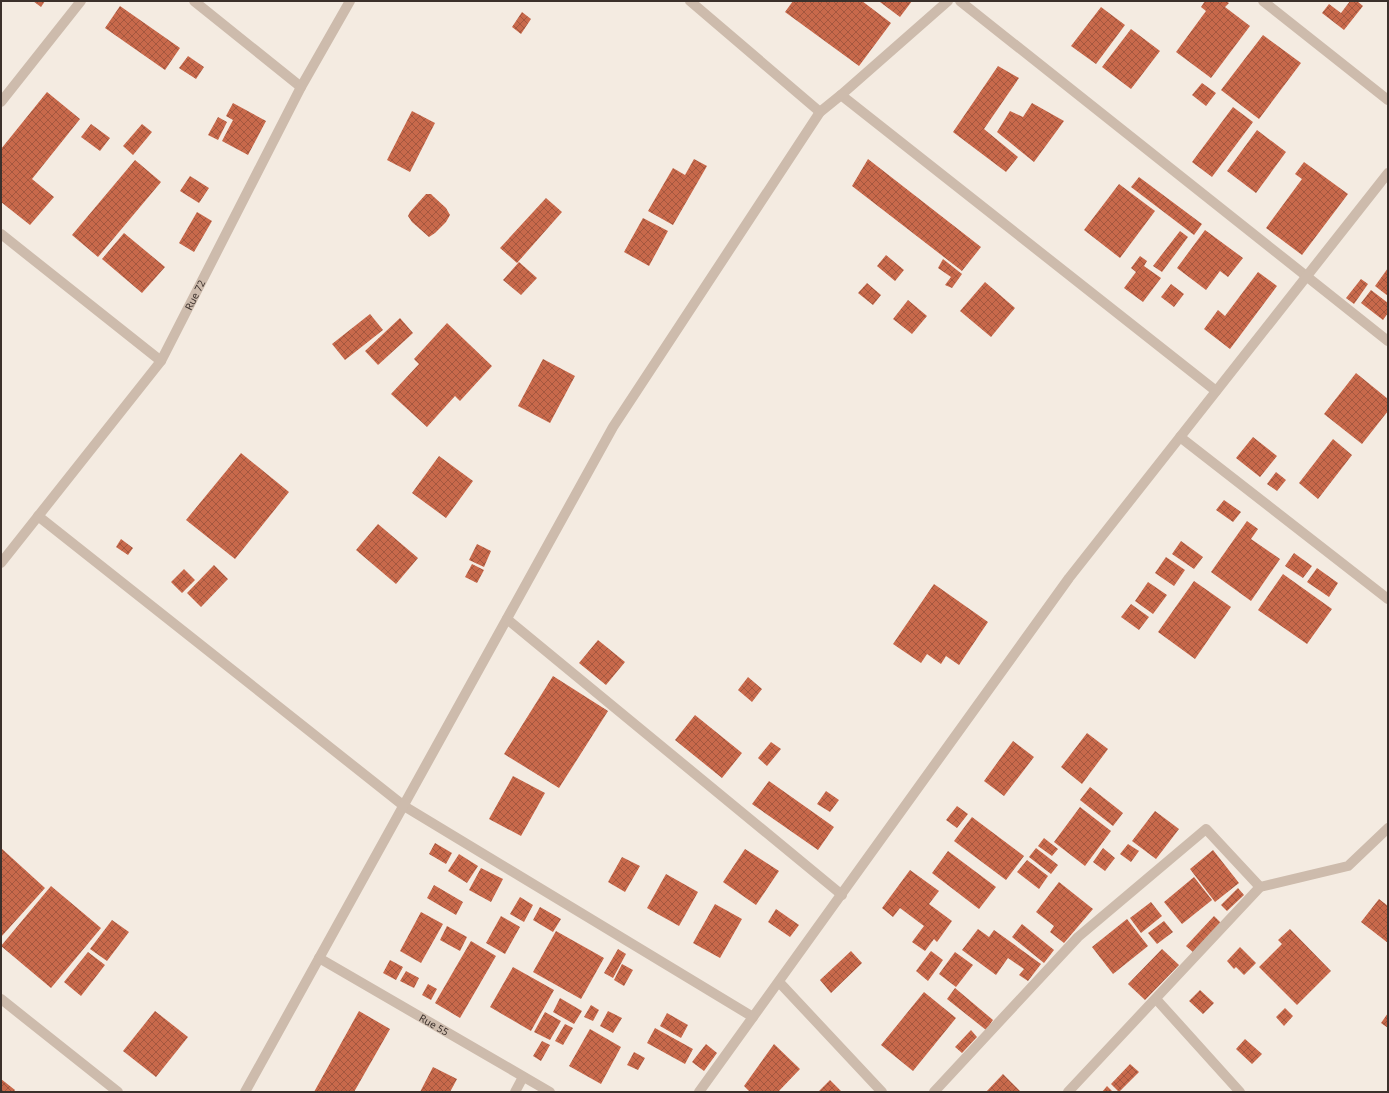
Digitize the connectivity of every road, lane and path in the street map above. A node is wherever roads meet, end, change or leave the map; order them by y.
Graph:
1 (81, 1) edge
2 (194, 1) edge
3 (350, 1) edge
4 (690, 1) edge
5 (948, 1) edge
6 (960, 1) edge
7 (1263, 1) edge
8 (301, 87) junction
9 (841, 95) junction
10 (1388, 100) edge
11 (1, 102) edge
12 (820, 112) junction
13 (1388, 173) edge
14 (1, 234) edge
15 (1307, 276) junction
16 (1388, 341) edge
17 (161, 361) junction
18 (1216, 391) junction
19 (1180, 437) junction
20 (38, 516) junction
21 (1, 563) edge
22 (1388, 598) edge
23 (507, 619) junction
24 (404, 806) junction
25 (1388, 828) edge
26 (1260, 887) junction
27 (842, 895) junction
28 (319, 958) junction
29 (779, 982) junction
30 (1, 999) edge
31 (1156, 999) junction
32 (753, 1017) junction
33 (523, 1077) junction
34 (118, 1092) edge
35 (245, 1092) edge
36 (515, 1092) edge
37 (550, 1092) edge
38 (699, 1092) edge
39 (882, 1092) edge
40 (934, 1092) edge
41 (1068, 1092) edge
42 (1240, 1092) edge

1 - 11 street
2 - 8 street
3 - 8 street, Rue 72
4 - 12 street
5 - 9 street
6 - 15 street
7 - 10 street
8 - 17 street, Rue 72
9 - 12 street
9 - 18 street
12 - 23 street
13 - 15 street
14 - 17 street
15 - 16 street
15 - 18 street
17 - 20 street, Rue 72
18 - 19 street
19 - 22 street
19 - 27 street
20 - 21 street, Rue 72
20 - 24 street
23 - 24 street
23 - 27 street
24 - 28 street
24 - 32 street
25 - 26 street
26 - 31 street
26 - 40 street
27 - 29 street
28 - 33 street, Rue 55
28 - 35 street
29 - 32 street
29 - 39 street
30 - 34 street
31 - 41 street
31 - 42 street
32 - 38 street
33 - 36 street
33 - 37 street, Rue 55

